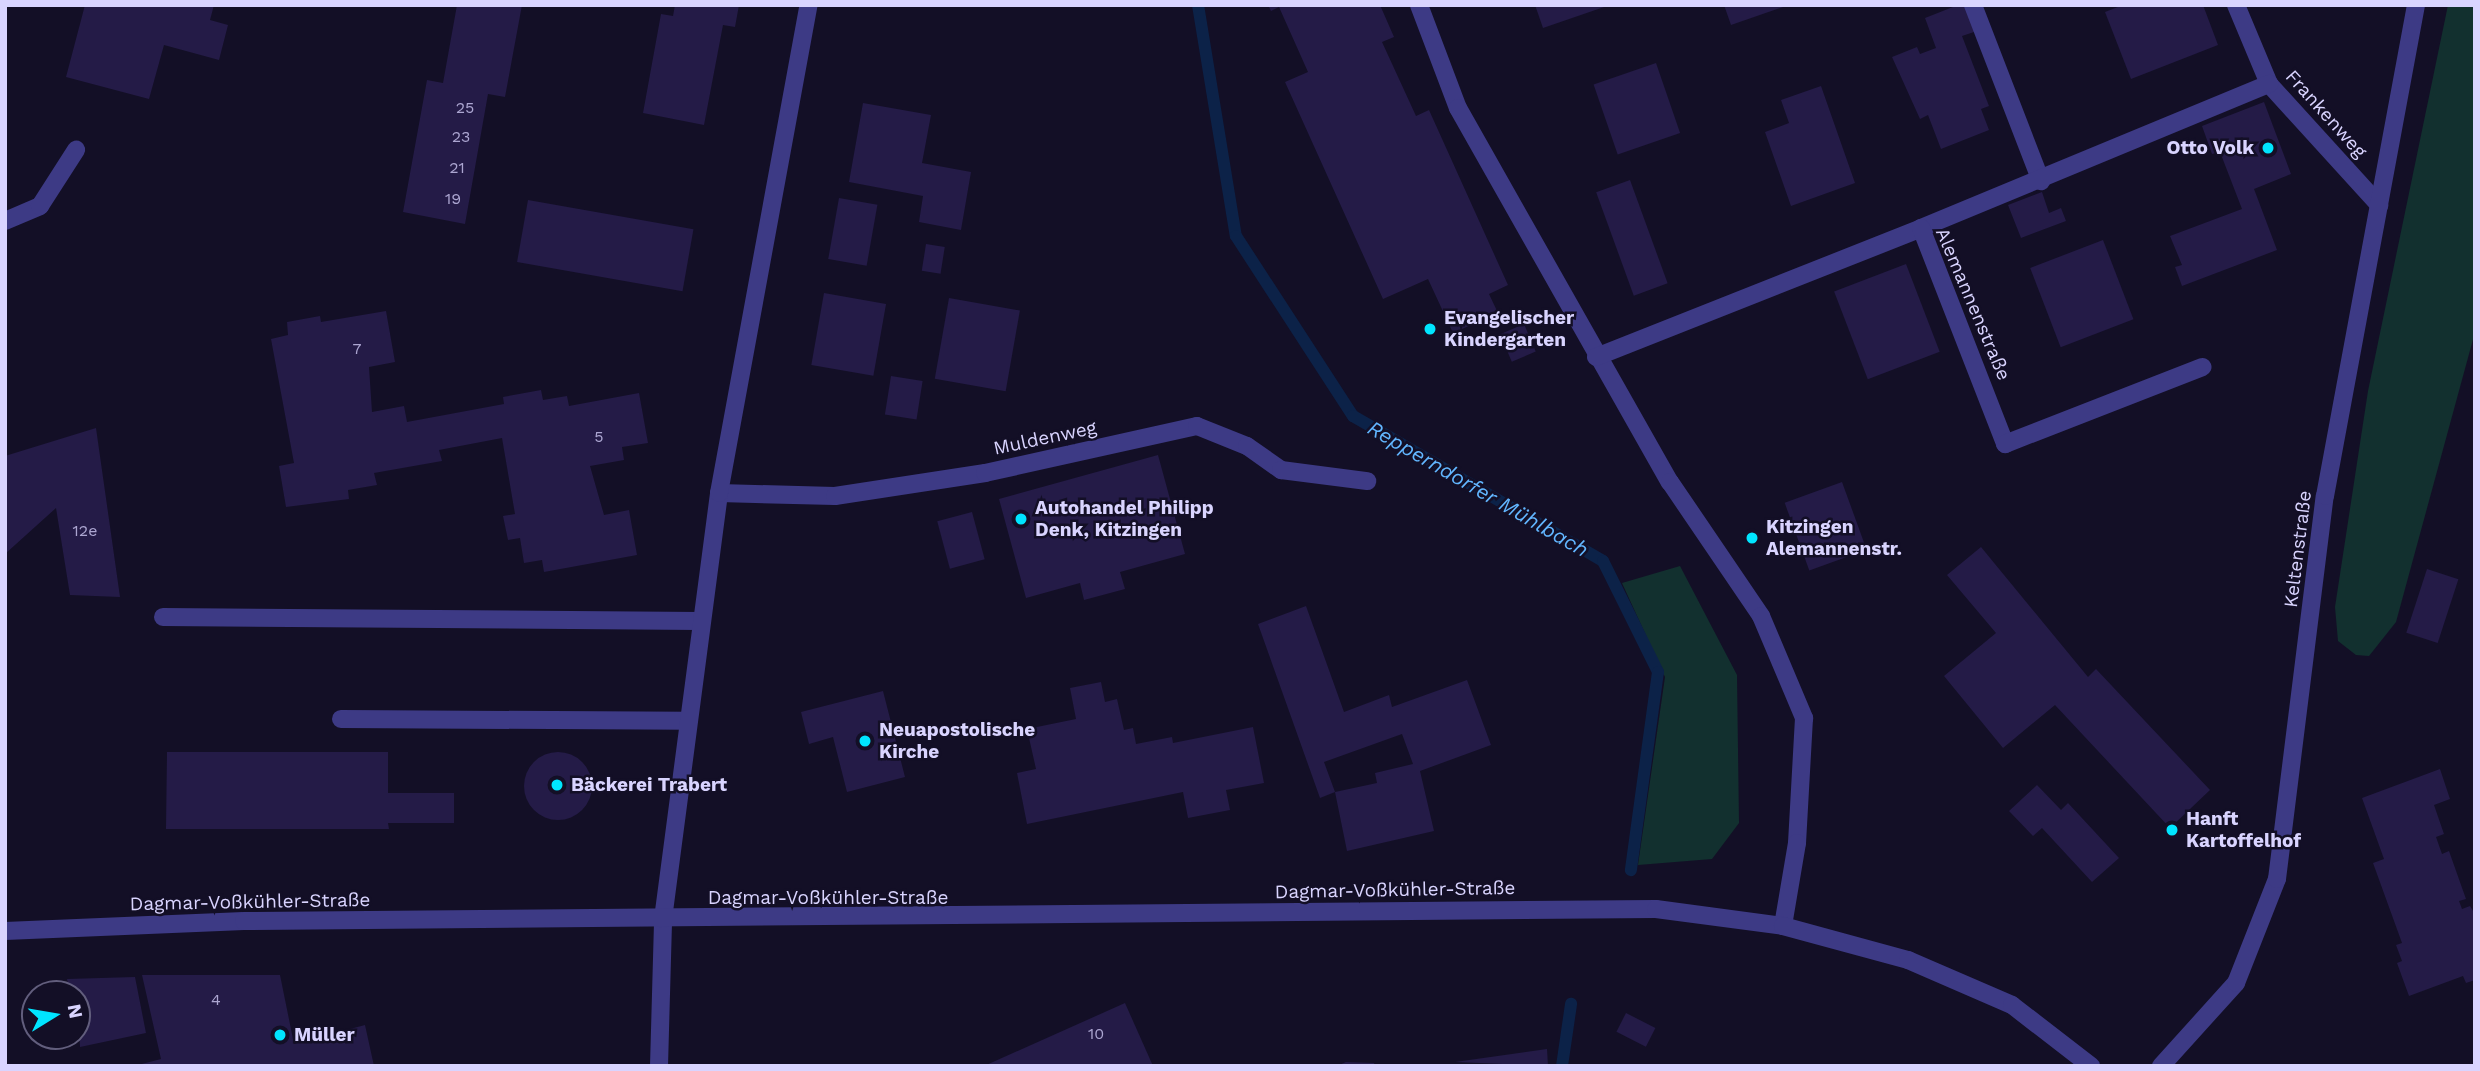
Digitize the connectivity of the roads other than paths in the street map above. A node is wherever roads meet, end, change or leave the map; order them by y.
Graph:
1 (810, 5) edge
2 (1419, 5) edge
3 (1973, 5) edge
4 (2236, 5) edge
5 (2416, 5) edge
6 (2269, 84) junction
7 (76, 150) dead end
8 (2041, 181) junction
9 (2379, 205) junction
10 (5, 220) edge
11 (1920, 228) junction
12 (1596, 357) junction
13 (2203, 368) dead end
14 (1367, 481) dead end
15 (719, 493) junction
16 (163, 617) dead end
17 (701, 621) junction
18 (341, 719) dead end
19 (687, 721) junction
20 (663, 919) junction
21 (1783, 926) junction
22 (5, 931) edge
23 (659, 1066) edge
24 (2091, 1066) edge
25 (2161, 1066) edge

1 - 15 street
2 - 12 street
3 - 8 street
4 - 6 street, Frankenweg
5 - 9 street, Keltenstraße
6 - 8 street
6 - 9 street, Frankenweg
7 - 10 street
8 - 11 street
9 - 25 street, Keltenstraße
11 - 12 street, Alemannenstraße
11 - 13 street, Alemannenstraße
12 - 21 street
14 - 15 street, Muldenweg
15 - 17 street
16 - 17 street
17 - 19 street
18 - 19 street
19 - 20 street
20 - 21 street, Dagmar-Voßkühler-Straße
20 - 22 street, Dagmar-Voßkühler-Straße
20 - 23 street
21 - 24 street, Dagmar-Voßkühler-Straße

